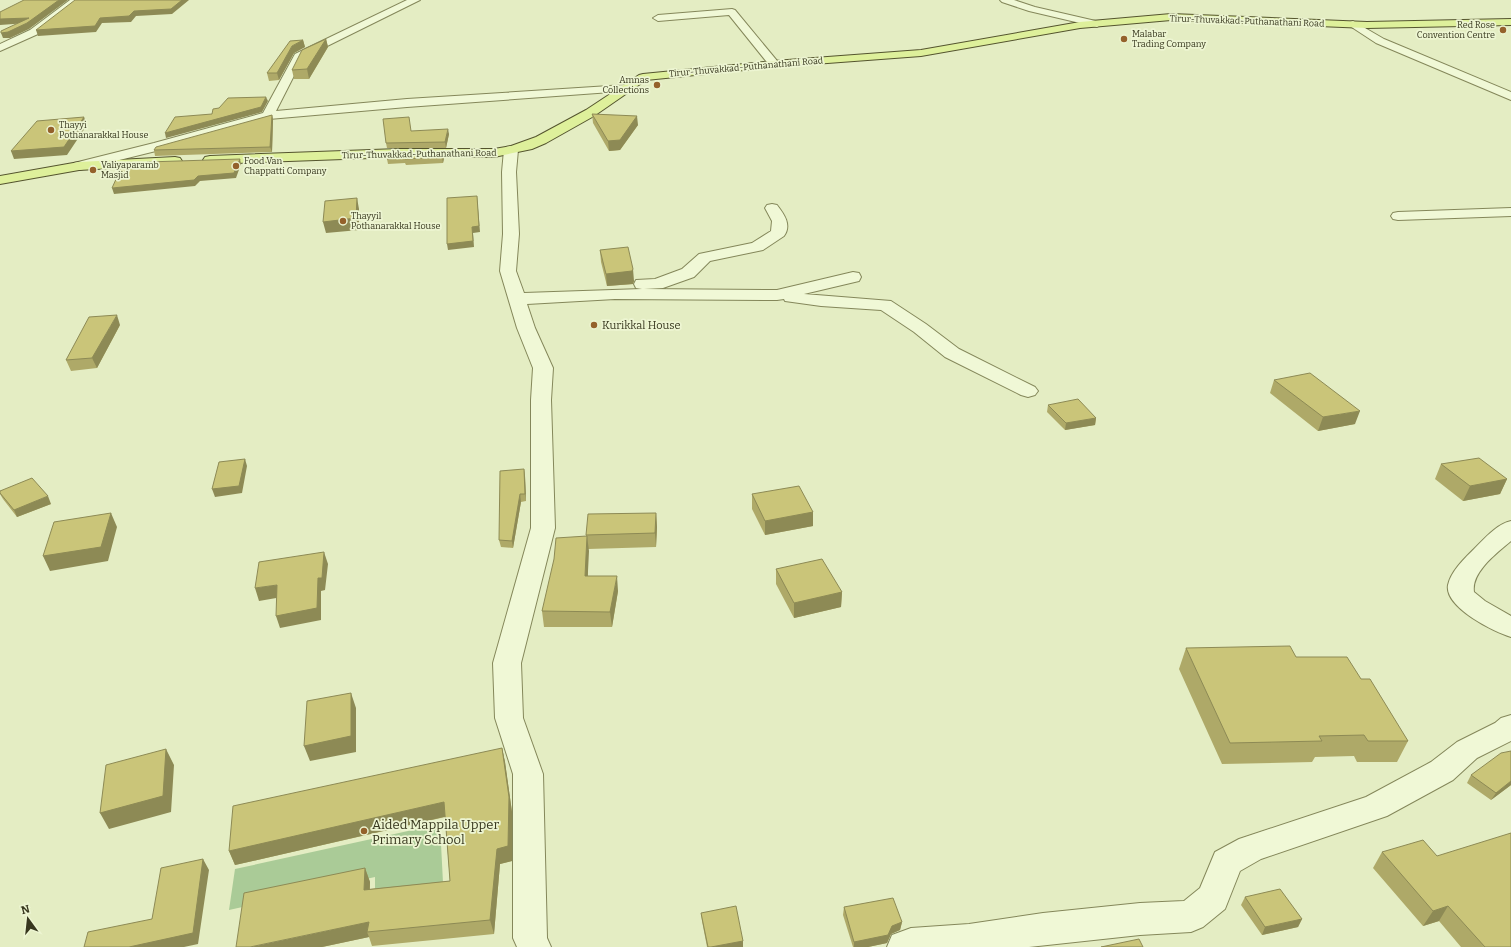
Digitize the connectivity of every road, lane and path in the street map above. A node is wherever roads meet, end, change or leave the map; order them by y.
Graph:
1 (76, 0) edge
2 (415, 0) edge
3 (1005, 0) edge
4 (658, 18) dead end
5 (1511, 22) edge
6 (1097, 24) junction
7 (1352, 24) junction
8 (0, 48) edge
9 (774, 64) junction
10 (625, 88) junction
11 (1511, 96) edge
12 (268, 115) junction
13 (510, 150) junction
14 (202, 160) edge
15 (186, 161) edge
16 (79, 166) junction
17 (0, 180) edge
18 (772, 208) dead end
19 (1511, 212) edge
20 (1398, 216) dead end
21 (853, 277) dead end
22 (515, 294) junction
23 (778, 295) junction
24 (1028, 391) dead end
25 (1511, 528) edge
26 (1511, 628) edge
27 (1511, 726) edge
28 (534, 947) edge
29 (904, 947) edge

1 - 8 street
2 - 12 street
3 - 6 street
4 - 9 street
5 - 7 main road, Tirur-Thuvakkad-Puthanathani Road
6 - 7 main road, Tirur-Thuvakkad-Puthanathani Road
6 - 9 main road, Tirur-Thuvakkad-Puthanathani Road
7 - 11 street
9 - 10 main road, Tirur-Thuvakkad-Puthanathani Road
10 - 12 street
10 - 13 main road, Tirur-Thuvakkad-Puthanathani Road
12 - 16 street
13 - 14 main road, Tirur-Thuvakkad-Puthanathani Road
13 - 22 street
15 - 16 main road
16 - 17 main road
18 - 22 street
19 - 20 street
21 - 23 street
22 - 23 street
22 - 28 street
23 - 24 street
25 - 26 street
27 - 29 street

